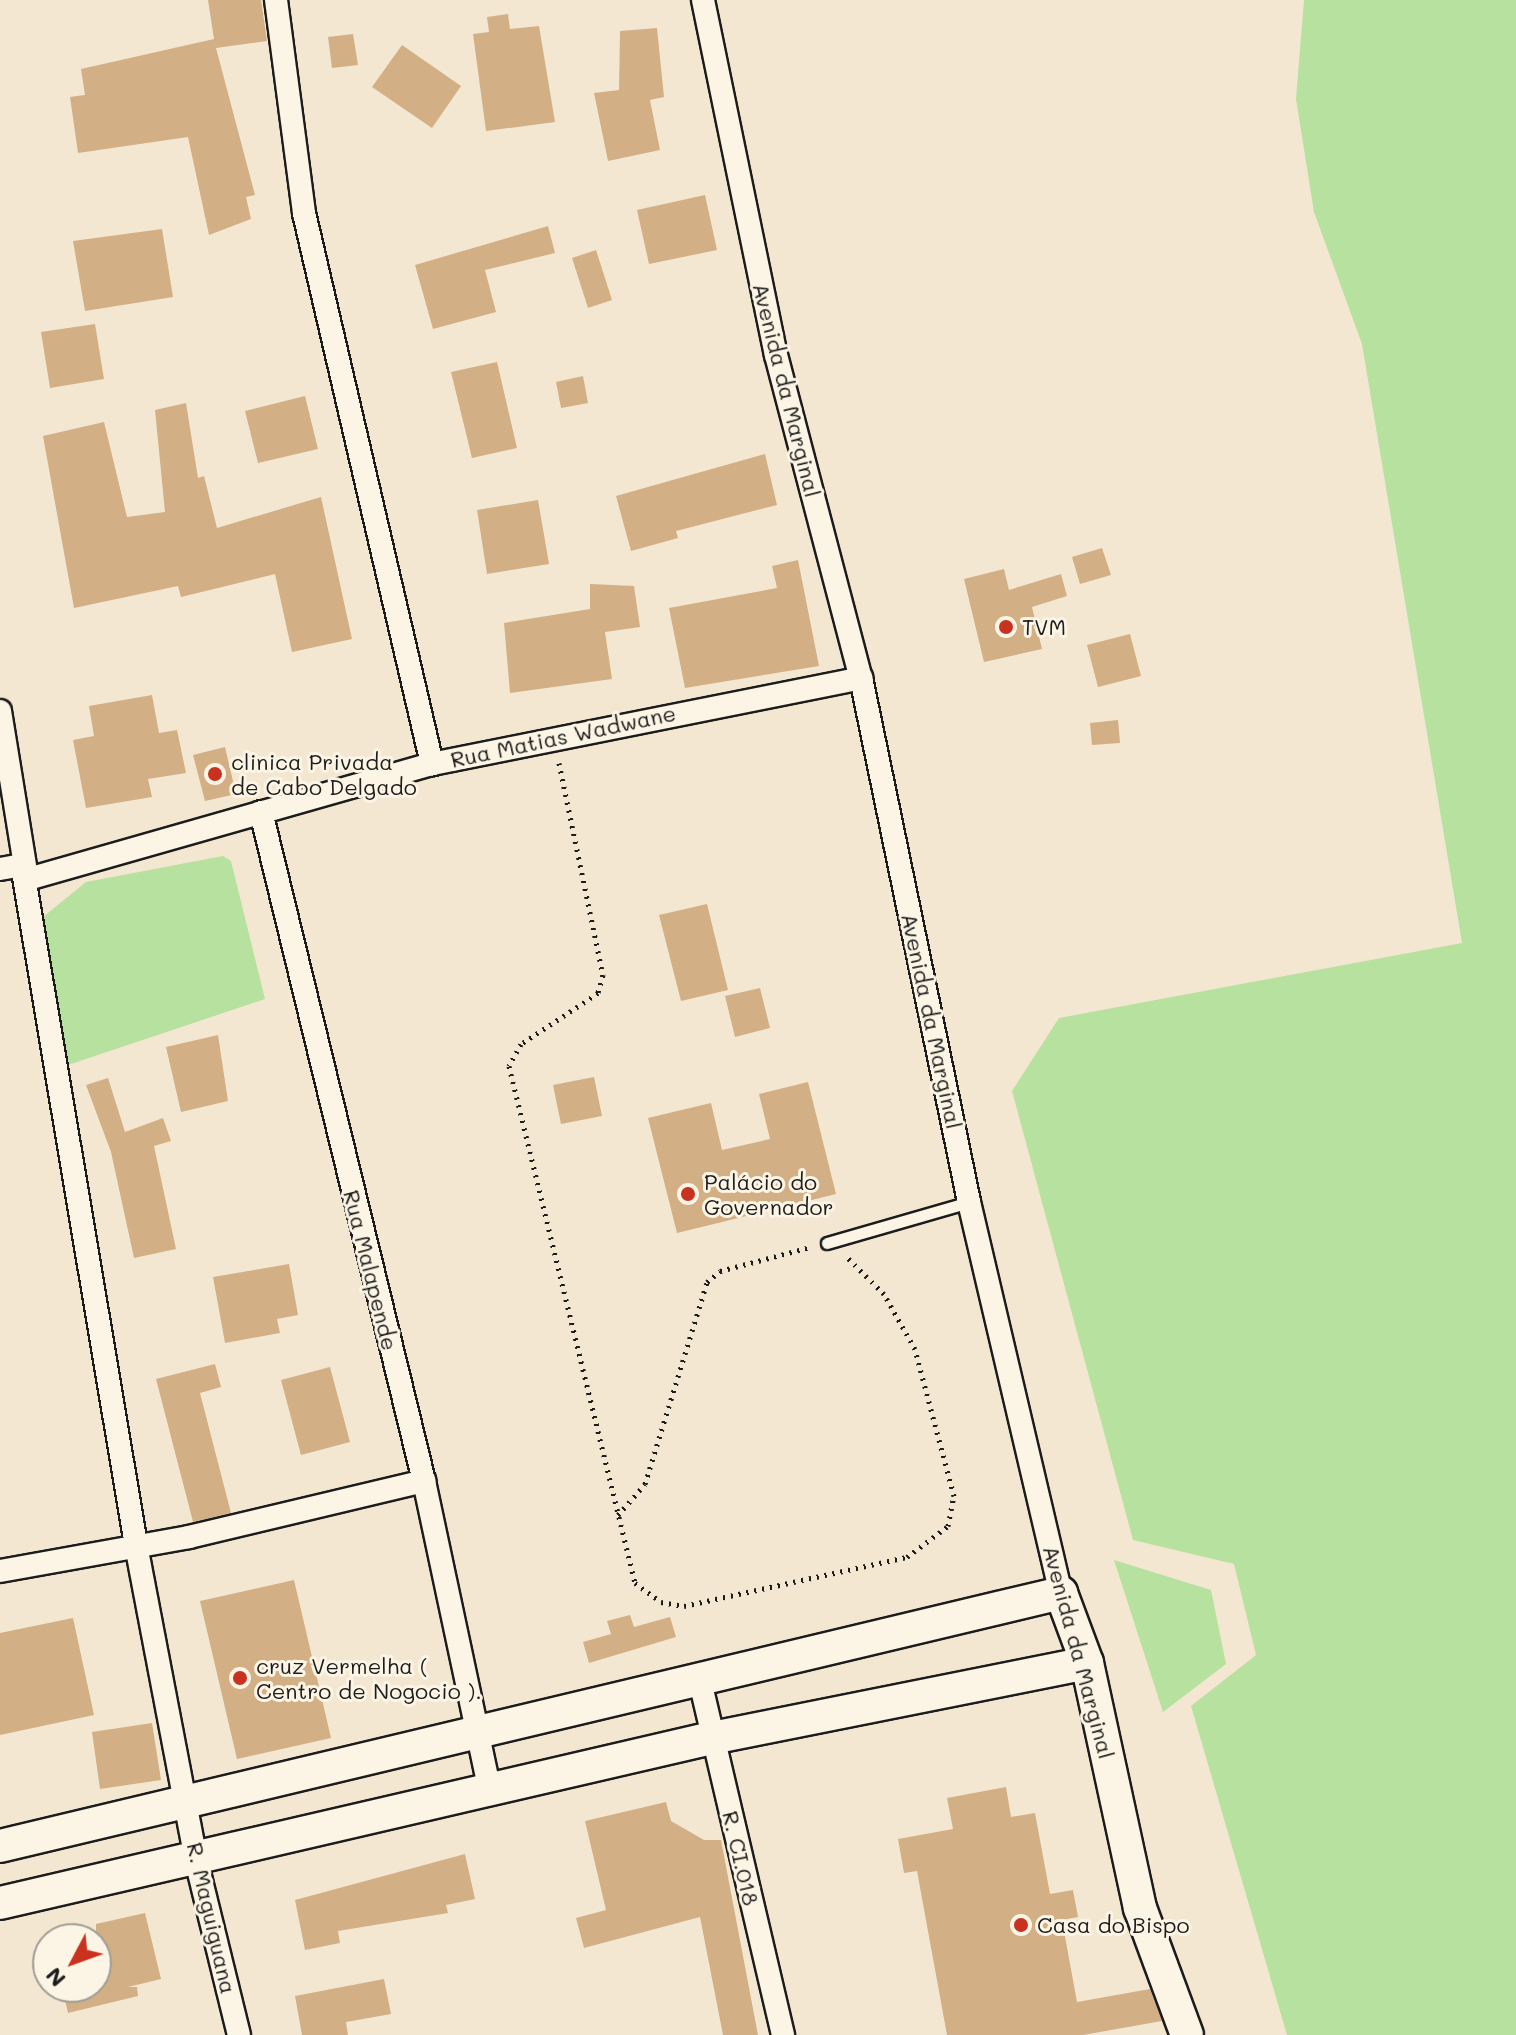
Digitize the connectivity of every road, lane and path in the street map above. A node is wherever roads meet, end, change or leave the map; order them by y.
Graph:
1 (276, 0) edge
2 (703, 0) edge
3 (861, 678) junction
4 (0, 711) edge
5 (553, 735) junction
6 (432, 764) junction
7 (261, 812) junction
8 (17, 871) edge
9 (969, 1202) junction
10 (827, 1243) junction
11 (424, 1481) junction
12 (618, 1515) junction
13 (136, 1545) junction
14 (0, 1571) edge
15 (1061, 1593) junction
16 (1087, 1663) junction
17 (700, 1681) junction
18 (480, 1727) junction
19 (712, 1738) junction
20 (490, 1791) junction
21 (187, 1800) junction
22 (0, 1846) edge
23 (196, 1860) junction
24 (0, 1903) edge
25 (239, 2035) edge
26 (783, 2035) edge
27 (1187, 2035) edge

1 - 6 street
2 - 3 street, Avenida da Marginal
3 - 5 street, Rua Matias Wadwane
3 - 9 street, Avenida da Marginal
4 - 8 street, R. Maguiguana
5 - 6 street, Rua Matias Wadwane
5 - 12 path
6 - 7 street, Rua Matias Wadwane
7 - 8 street, Rua Matias Wadwane
7 - 11 street, Rua Malapende
8 - 13 street, R. Maguiguana
9 - 10 lane
9 - 15 street, Avenida da Marginal
10 - 12 path
10 - 12 path
11 - 13 street
11 - 18 street, Rua Malapende
13 - 14 street
13 - 21 street, R. Maguiguana
15 - 16 street, Avenida da Marginal
15 - 17 street
16 - 19 street
16 - 27 street, Avenida da Marginal
17 - 18 street
17 - 19 street, R. CI.018
18 - 20 street, Rua Malapende
18 - 21 street
19 - 20 street
19 - 26 street, R. CI.018
20 - 23 street
21 - 22 street
21 - 23 street, R. Maguiguana
23 - 24 street
23 - 25 street, R. Maguiguana

